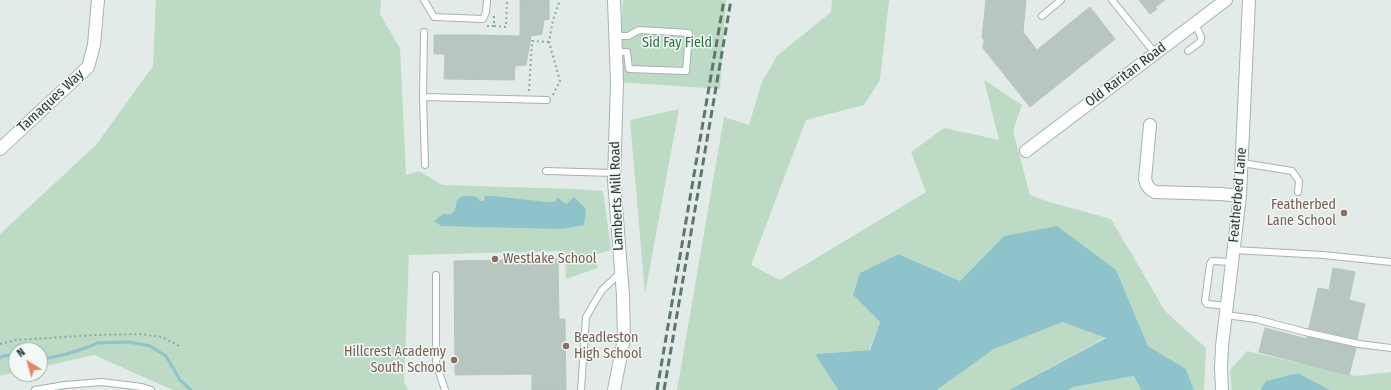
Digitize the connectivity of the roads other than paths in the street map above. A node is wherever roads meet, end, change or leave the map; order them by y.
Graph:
1 (98, 0) edge
2 (424, 0) edge
3 (487, 0) edge
4 (614, 0) edge
5 (1061, 0) edge
6 (1112, 0) edge
7 (1226, 0) edge
8 (1249, 0) edge
9 (1042, 16) dead end
10 (1195, 23) junction
11 (424, 32) dead end
12 (615, 36) junction
13 (1188, 51) dead end
14 (616, 52) junction
15 (1155, 53) junction
16 (423, 97) junction
17 (550, 98) road end
18 (1150, 125) dead end
19 (0, 149) edge
20 (1026, 151) dead end
21 (1242, 163) junction
22 (425, 166) dead end
23 (546, 171) dead end
24 (614, 172) junction
25 (1298, 192) dead end
26 (1240, 196) junction
27 (1233, 256) junction
28 (1391, 262) edge
29 (621, 272) junction
30 (436, 275) dead end
31 (1226, 311) junction
32 (1391, 348) edge
33 (35, 390) edge
34 (151, 390) edge
35 (445, 390) edge
36 (581, 390) edge
37 (614, 390) edge
38 (1222, 390) edge

1 - 19 street, Tamaques Way
2 - 3 lane
4 - 12 street, Lamberts Mill Road
5 - 9 lane
6 - 15 lane
7 - 10 street, Old Raritan Road
8 - 21 street, Featherbed Lane
10 - 13 lane
10 - 15 street, Old Raritan Road
11 - 16 lane
12 - 14 street, Lamberts Mill Road
12 - 14 lane
14 - 24 street, Lamberts Mill Road
15 - 20 street, Old Raritan Road
16 - 17 lane
16 - 22 lane
18 - 26 street
21 - 25 lane
21 - 26 street, Featherbed Lane
23 - 24 lane
24 - 29 street, Lamberts Mill Road
26 - 27 street, Featherbed Lane
27 - 28 lane
27 - 31 street, Featherbed Lane
27 - 31 lane
29 - 36 lane
29 - 37 street, Lamberts Mill Road
30 - 35 lane
31 - 32 lane
31 - 38 street, Featherbed Lane
33 - 34 lane

